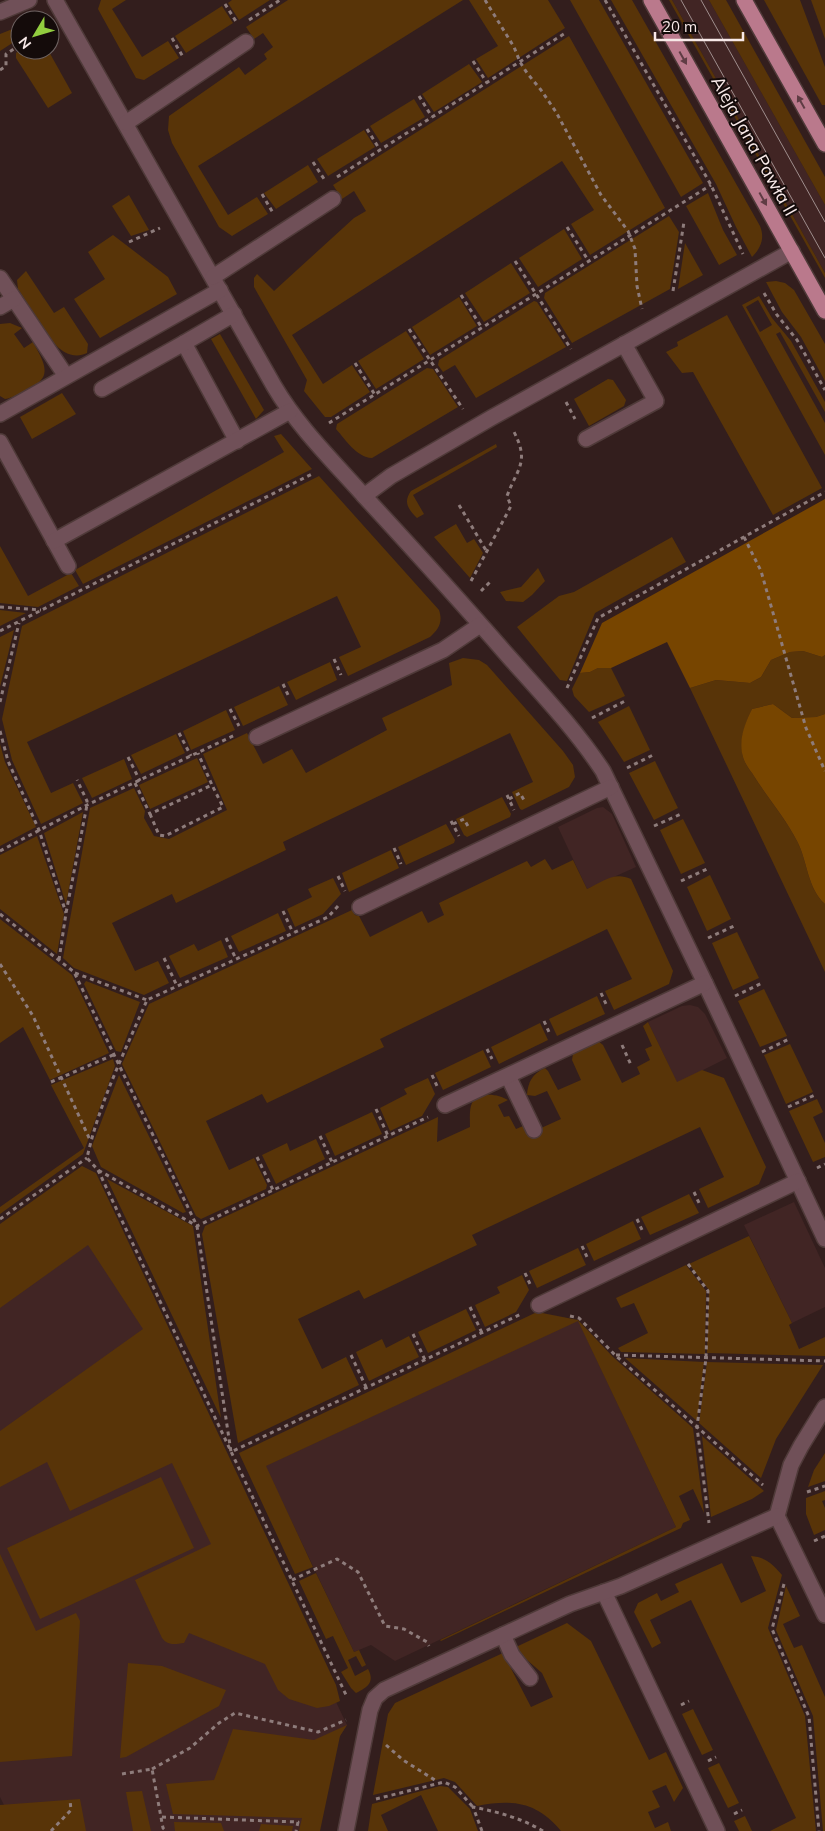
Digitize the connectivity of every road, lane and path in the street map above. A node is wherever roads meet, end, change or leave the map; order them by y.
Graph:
1 (29, 0) edge
2 (55, 0) edge
3 (280, 0) edge
4 (485, 0) edge
5 (606, 0) edge
6 (651, 0) edge
7 (744, 0) edge
8 (225, 4) dead end
9 (0, 12) edge
10 (248, 21) dead end
11 (240, 26) dead end
12 (567, 32) dead end
13 (172, 38) dead end
14 (246, 42) dead end
15 (10, 51) edge
16 (185, 59) dead end
17 (473, 61) dead end
18 (520, 62) junction
19 (0, 70) edge
20 (486, 83) junction
21 (418, 96) dead end
22 (432, 117) junction
23 (126, 123) junction
24 (366, 129) dead end
25 (825, 144) edge
26 (380, 150) junction
27 (313, 162) dead end
28 (326, 183) junction
29 (711, 185) junction
30 (262, 194) dead end
31 (333, 200) joint
32 (275, 215) dead end
33 (684, 222) dead end
34 (167, 224) dead end
35 (567, 227) dead end
36 (630, 235) junction
37 (129, 242) dead end
38 (792, 251) junction
39 (744, 256) dead end
40 (515, 260) dead end
41 (588, 260) junction
42 (0, 278) edge
43 (217, 284) junction
44 (762, 289) dead end
45 (537, 294) junction
46 (461, 295) dead end
47 (672, 296) dead end
48 (14, 299) junction
49 (641, 305) dead end
50 (0, 308) edge
51 (825, 311) edge
52 (234, 314) junction
53 (482, 328) junction
54 (409, 329) dead end
55 (184, 343) junction
56 (624, 344) junction
57 (572, 350) dead end
58 (430, 361) junction
59 (355, 363) dead end
60 (66, 376) junction
61 (102, 389) dead end
62 (825, 390) edge
63 (376, 395) junction
64 (290, 411) junction
65 (465, 412) dead end
66 (0, 414) edge
67 (326, 425) dead end
68 (512, 429) dead end
69 (586, 439) dead end
70 (237, 441) junction
71 (0, 442) edge
72 (318, 471) dead end
73 (825, 492) edge
74 (364, 496) junction
75 (459, 505) dead end
76 (744, 537) junction
77 (54, 542) junction
78 (487, 552) junction
79 (68, 566) dead end
80 (492, 580) dead end
81 (81, 585) dead end
82 (468, 586) dead end
83 (486, 586) dead end
84 (83, 589) junction
85 (0, 607) edge
86 (42, 610) junction
87 (19, 622) junction
88 (480, 624) junction
89 (0, 631) edge
90 (565, 693) dead end
91 (627, 700) dead end
92 (0, 702) edge
93 (230, 709) dead end
94 (588, 720) dead end
95 (0, 731) edge
96 (179, 732) dead end
97 (257, 737) dead end
98 (198, 753) junction
99 (653, 755) dead end
100 (191, 756) junction
101 (128, 757) dead end
102 (622, 770) dead end
103 (825, 770) edge
104 (77, 780) dead end
105 (140, 781) junction
106 (135, 783) junction
107 (212, 785) junction
108 (611, 787) junction
109 (525, 802) dead end
110 (87, 805) junction
111 (150, 814) junction
112 (681, 814) dead end
113 (518, 816) dead end
114 (469, 828) dead end
115 (652, 828) dead end
116 (40, 830) junction
117 (462, 843) dead end
118 (394, 848) dead end
119 (0, 851) edge
120 (708, 869) dead end
121 (404, 871) dead end
122 (338, 876) dead end
123 (678, 883) dead end
124 (348, 897) junction
125 (360, 907) joint
126 (283, 911) dead end
127 (66, 913) junction
128 (0, 914) edge
129 (734, 926) dead end
130 (293, 933) junction
131 (226, 938) dead end
132 (704, 939) dead end
133 (164, 958) dead end
134 (236, 959) junction
135 (59, 961) junction
136 (0, 964) edge
137 (74, 972) junction
138 (706, 982) junction
139 (762, 983) dead end
140 (177, 986) junction
141 (731, 997) dead end
142 (147, 1000) junction
143 (789, 1040) dead end
144 (620, 1041) dead end
145 (757, 1054) dead end
146 (113, 1055) junction
147 (631, 1065) dead end
148 (119, 1066) junction
149 (508, 1076) junction
150 (62, 1077) junction
151 (51, 1082) dead end
152 (815, 1095) dead end
153 (445, 1105) joint
154 (376, 1110) dead end
155 (784, 1110) dead end
156 (534, 1130) dead end
157 (320, 1136) dead end
158 (388, 1136) junction
159 (91, 1141) junction
160 (257, 1157) dead end
161 (87, 1158) junction
162 (332, 1162) junction
163 (98, 1170) junction
164 (798, 1181) junction
165 (273, 1190) junction
166 (0, 1219) edge
167 (196, 1226) junction
168 (825, 1238) edge
169 (688, 1264) dead end
170 (539, 1305) joint
171 (470, 1307) dead end
172 (560, 1314) dead end
173 (482, 1333) junction
174 (413, 1334) dead end
175 (351, 1355) dead end
176 (616, 1355) junction
177 (706, 1358) junction
178 (425, 1360) junction
179 (825, 1361) edge
180 (366, 1387) junction
181 (825, 1407) edge
182 (698, 1427) junction
183 (231, 1452) junction
184 (825, 1486) edge
185 (768, 1490) dead end
186 (807, 1492) dead end
187 (777, 1516) junction
188 (707, 1518) dead end
189 (825, 1536) edge
190 (808, 1544) dead end
191 (292, 1580) junction
192 (785, 1582) dead end
193 (604, 1592) junction
194 (825, 1615) edge
195 (503, 1635) junction
196 (429, 1645) dead end
197 (530, 1678) dead end
198 (347, 1697) dead end
199 (350, 1720) dead end
200 (385, 1743) dead end
201 (152, 1770) junction
202 (122, 1774) dead end
203 (439, 1782) junction
204 (70, 1800) dead end
205 (367, 1801) dead end
206 (473, 1807) junction
207 (162, 1817) junction
208 (164, 1830) edge
209 (51, 1831) edge
210 (296, 1831) edge
211 (346, 1831) edge
212 (482, 1831) edge
213 (543, 1831) edge
214 (717, 1831) edge
215 (819, 1831) edge

1 - 9 street
2 - 23 street
3 - 10 path
4 - 18 path
5 - 29 path
6 -> 38 main road, Aleja Jana Pawła II
25 -> 7 main road
8 - 11 path
12 - 18 path
13 - 16 path
14 - 23 street
15 - 19 path
17 - 20 path
18 - 20 path
18 - 36 path
20 - 22 path
21 - 22 path
22 - 26 path
23 - 43 street
24 - 26 path
26 - 28 path
27 - 28 path
28 - 31 path
29 - 36 path
29 - 39 path
30 - 32 path
31 - 43 street
33 - 47 path
34 - 37 path
35 - 41 path
36 - 41 path
36 - 49 path
38 - 51 main road, Aleja Jana Pawła II
38 - 56 street
40 - 45 path
41 - 45 path
42 - 48 street
43 - 52 street
43 - 60 street
44 - 62 path
45 - 53 path
45 - 57 path
46 - 53 path
48 - 50 street
48 - 60 street
52 - 55 street
52 - 64 street
53 - 58 path
54 - 58 path
55 - 61 street
55 - 70 street
56 - 69 street
56 - 74 street
58 - 63 path
58 - 65 path
59 - 63 path
60 - 66 street
63 - 67 path
64 - 70 street
64 - 74 street
68 - 78 path
70 - 77 street
71 - 77 street
72 - 84 path
73 - 76 path
74 - 88 street
75 - 78 path
76 - 90 path
76 - 103 path
77 - 79 street
78 - 82 path
80 - 83 path
81 - 84 path
84 - 86 path
85 - 86 path
86 - 87 path
87 - 89 path
87 - 92 path
88 - 97 street
88 - 108 street
91 - 94 path
93 - 98 path
95 - 116 path
96 - 100 path
98 - 100 path
98 - 107 path
99 - 102 path
100 - 105 path
101 - 105 path
104 - 110 path
105 - 106 path
106 - 110 path
106 - 111 path
107 - 111 path
107 - 111 path
108 - 125 street
108 - 138 street
109 - 113 path
110 - 116 path
110 - 127 path
112 - 115 path
114 - 117 path
116 - 119 path
116 - 127 path
118 - 121 path
120 - 123 path
122 - 124 path
124 - 125 path
124 - 130 path
126 - 130 path
127 - 135 path
128 - 135 path
129 - 132 path
130 - 134 path
131 - 134 path
133 - 140 path
134 - 140 path
135 - 137 path
136 - 150 path
137 - 142 path
137 - 146 path
138 - 149 street
138 - 164 street
139 - 141 path
140 - 142 path
142 - 148 path
143 - 145 path
144 - 147 path
146 - 148 path
146 - 150 path
148 - 159 path
148 - 167 path
149 - 153 street
149 - 156 street
150 - 151 path
150 - 159 path
152 - 155 path
153 - 158 path
154 - 158 path
157 - 162 path
158 - 162 path
159 - 161 path
160 - 165 path
161 - 163 path
161 - 166 path
162 - 165 path
163 - 167 path
163 - 183 path
164 - 168 street
164 - 170 street
165 - 167 path
167 - 183 path
169 - 177 path
170 - 173 path
171 - 173 path
172 - 176 path
173 - 178 path
174 - 178 path
175 - 180 path
176 - 177 path
176 - 182 path
177 - 179 path
177 - 182 path
178 - 180 path
180 - 183 path
181 - 187 street
182 - 185 path
182 - 188 path
183 - 191 path
184 - 186 path
187 - 193 street
187 - 194 street
189 - 190 path
191 - 196 path
191 - 198 path
192 - 215 path
193 - 195 street
193 - 214 street
195 - 197 street
195 - 211 street
199 - 201 path
200 - 203 path
201 - 202 path
201 - 207 path
203 - 205 path
203 - 206 path
204 - 209 path
206 - 212 path
206 - 213 path
207 - 208 path
207 - 210 path

